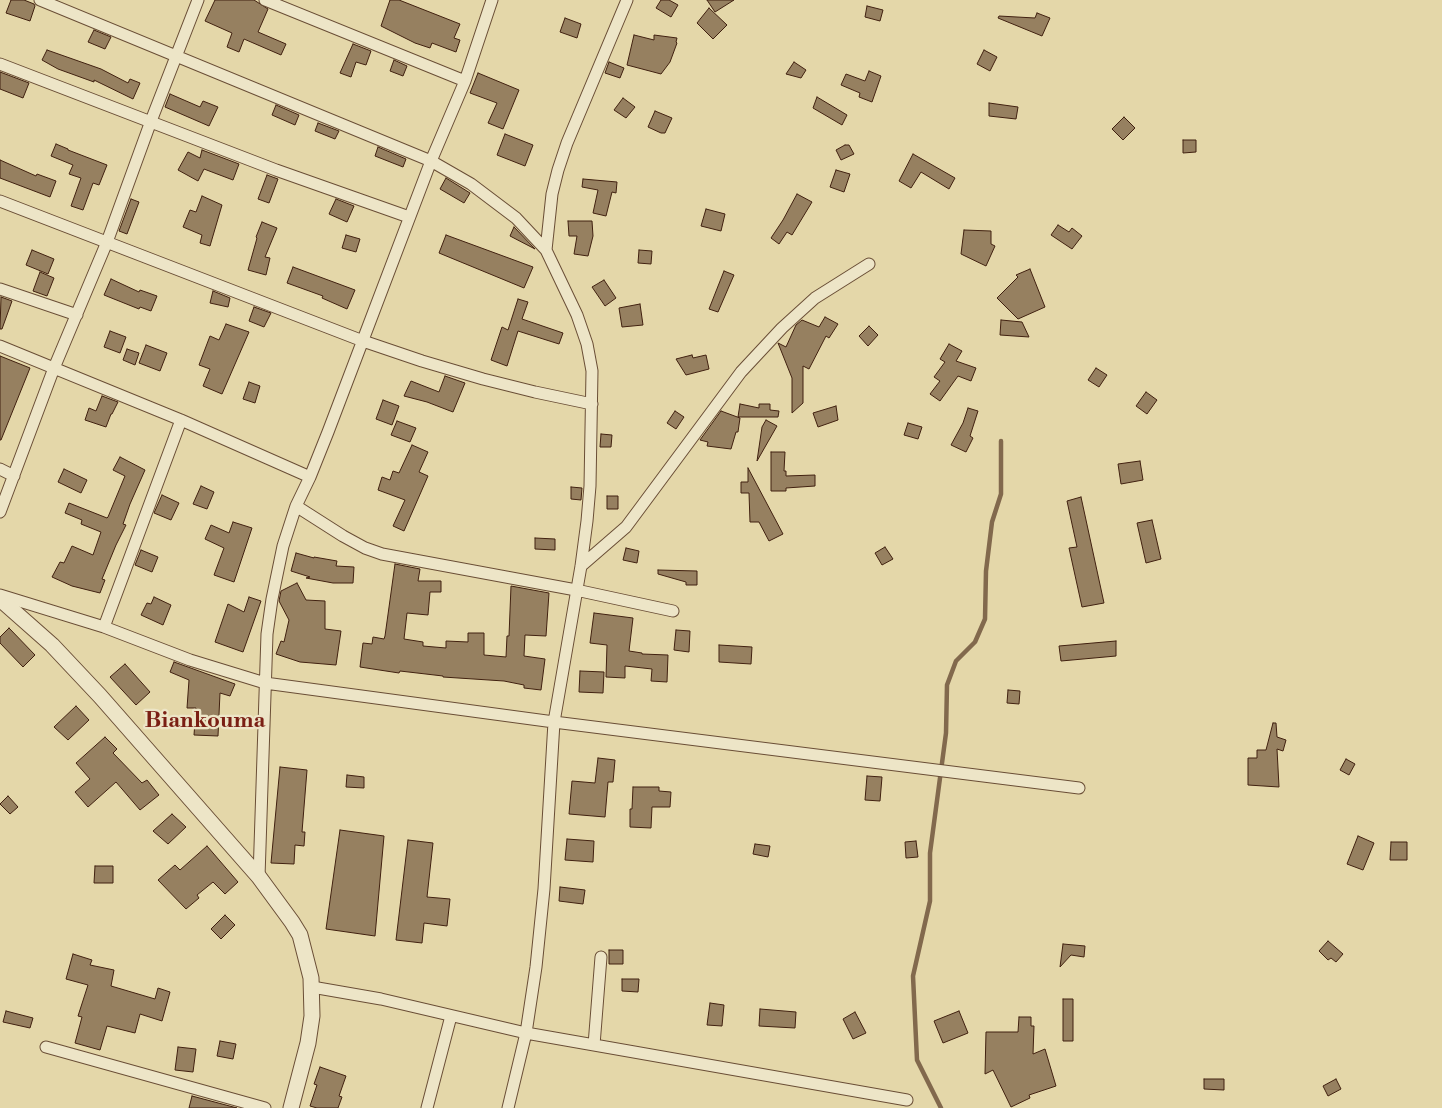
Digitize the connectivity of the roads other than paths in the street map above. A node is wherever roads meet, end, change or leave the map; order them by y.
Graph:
1 (40, 0) edge
2 (198, 0) edge
3 (265, 0) edge
4 (492, 0) edge
5 (626, 0) edge
6 (176, 56) junction
7 (0, 64) edge
8 (465, 82) junction
9 (151, 121) junction
10 (431, 160) junction
11 (0, 201) edge
12 (409, 217) junction
13 (107, 242) junction
14 (546, 250) junction
15 (870, 264) dead end
16 (0, 289) edge
17 (77, 314) junction
18 (363, 341) junction
19 (0, 346) edge
20 (54, 368) junction
21 (592, 404) junction
22 (181, 420) junction
23 (0, 469) edge
24 (14, 476) junction
25 (310, 477) junction
26 (296, 506) junction
27 (0, 512) edge
28 (581, 566) junction
29 (576, 590) junction
30 (0, 595) edge
31 (0, 599) edge
32 (673, 611) dead end
33 (104, 627) junction
34 (265, 683) junction
35 (554, 722) junction
36 (1079, 788) dead end
37 (259, 877) junction
38 (601, 957) dead end
39 (312, 987) junction
40 (451, 1016) junction
41 (526, 1033) junction
42 (594, 1045) junction
43 (46, 1047) dead end
44 (907, 1100) dead end
45 (265, 1108) edge
46 (291, 1108) edge
47 (427, 1108) edge
48 (508, 1108) edge

1 - 6 street
2 - 6 street
3 - 8 street
4 - 8 street
5 - 14 street
6 - 9 street
6 - 10 street
7 - 9 street
8 - 10 street
9 - 12 street
9 - 13 street
10 - 12 street
10 - 14 street
11 - 13 street
12 - 18 street
13 - 17 street
13 - 18 street
14 - 21 street
15 - 28 street
16 - 17 street
17 - 20 street
18 - 21 street
18 - 25 street
19 - 20 street
20 - 22 street
20 - 24 street
21 - 28 street
22 - 25 street
22 - 33 street
23 - 24 street
24 - 27 street
25 - 26 street
26 - 29 street
26 - 34 street
28 - 29 street
29 - 32 street
29 - 35 street
30 - 33 street
31 - 37 street
33 - 34 street
34 - 35 street
34 - 37 street
35 - 36 street
35 - 41 street
37 - 39 street
38 - 42 street
39 - 40 street
39 - 46 street
40 - 41 street
40 - 47 street
41 - 42 street
41 - 48 street
42 - 44 street
43 - 45 street

